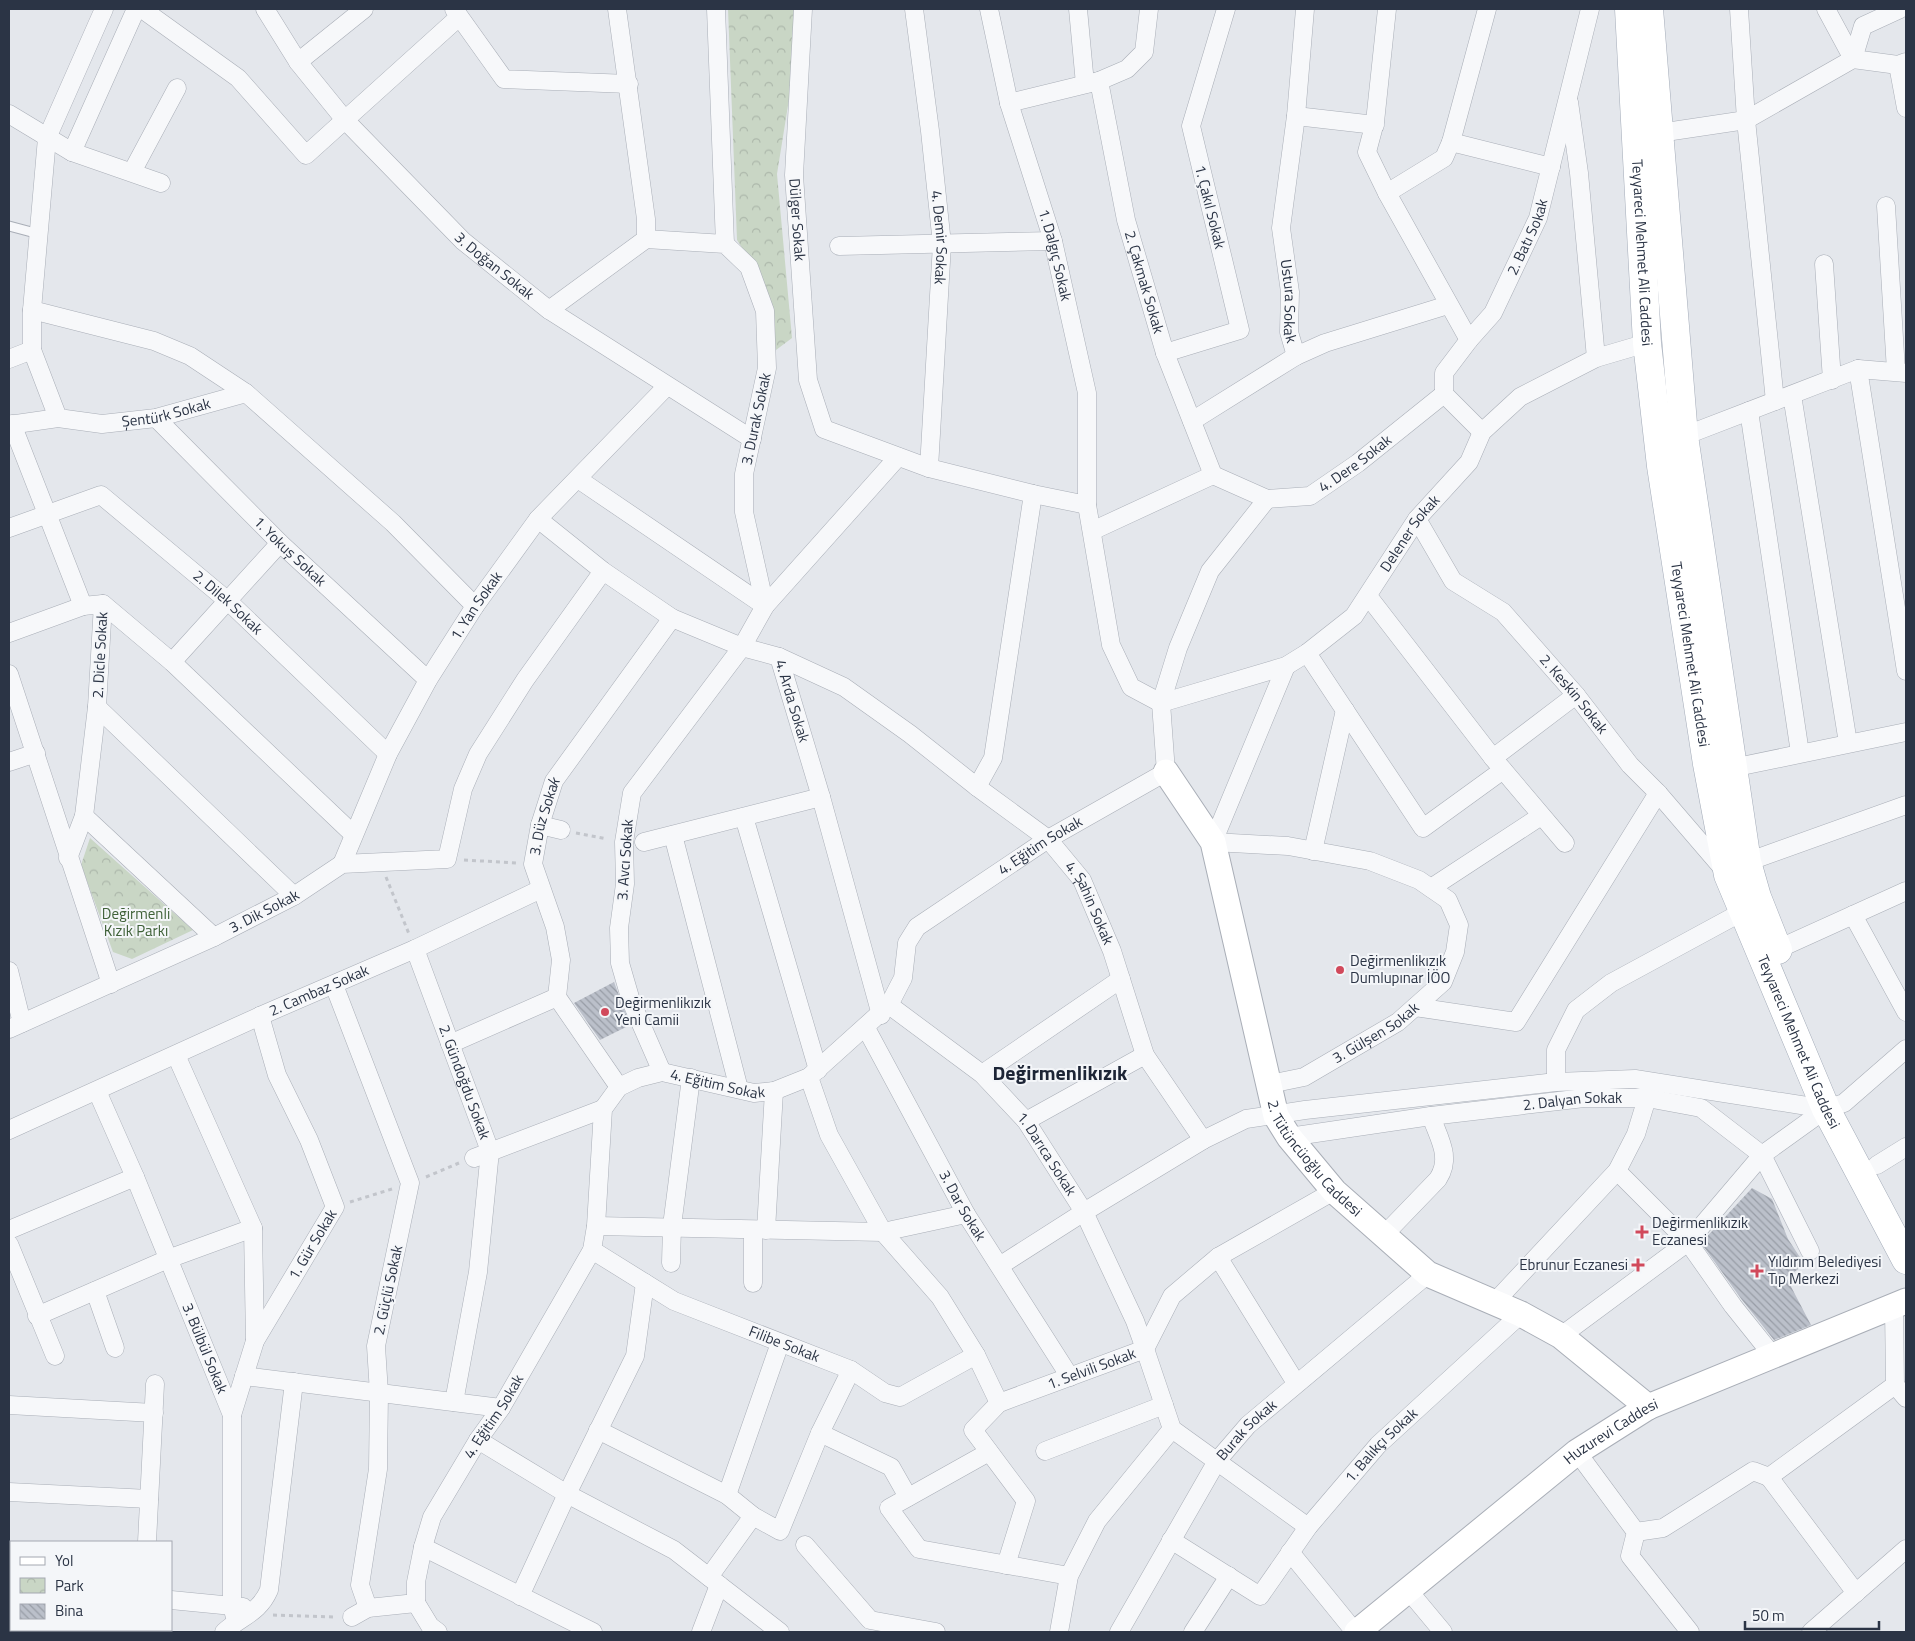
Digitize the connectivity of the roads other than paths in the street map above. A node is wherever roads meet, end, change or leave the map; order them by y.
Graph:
1 (104, 9) edge
2 (136, 9) edge
3 (142, 9) edge
4 (265, 9) edge
5 (364, 9) edge
6 (617, 9) edge
7 (716, 9) edge
8 (803, 9) edge
9 (914, 9) edge
10 (989, 9) edge
11 (1078, 9) edge
12 (1149, 9) edge
13 (1226, 9) edge
14 (1305, 9) edge
15 (1387, 9) edge
16 (1487, 9) edge
17 (1590, 9) edge
18 (1629, 9) edge
19 (1649, 9) edge
20 (1739, 9) edge
21 (1826, 9) edge
22 (1900, 9) edge
23 (456, 13) edge
24 (1853, 59) junction
25 (298, 62) junction
26 (1902, 64) edge
27 (1092, 83) junction
28 (629, 84) junction
29 (177, 88) dead end
30 (1567, 94) junction
31 (1009, 103) junction
32 (1906, 108) edge
33 (9, 114) edge
34 (1296, 116) junction
35 (345, 120) junction
36 (1746, 120) junction
37 (1375, 125) junction
38 (1660, 133) junction
39 (47, 138) junction
40 (1451, 142) junction
41 (72, 152) junction
42 (1550, 167) junction
43 (132, 172) junction
44 (161, 183) dead end
45 (1387, 193) junction
46 (1886, 206) dead end
47 (9, 226) edge
48 (39, 234) junction
49 (646, 239) junction
50 (1053, 241) junction
51 (725, 244) junction
52 (942, 244) junction
53 (839, 246) dead end
54 (1824, 264) dead end
55 (1448, 305) junction
56 (32, 310) junction
57 (549, 310) junction
58 (1469, 340) junction
59 (1646, 343) junction
60 (32, 350) junction
61 (1164, 353) junction
62 (1296, 356) junction
63 (1596, 358) junction
64 (9, 359) edge
65 (1858, 369) junction
66 (1901, 372) edge
67 (1832, 380) junction
68 (667, 386) junction
69 (246, 393) junction
70 (1444, 394) junction
71 (1792, 395) junction
72 (1775, 401) junction
73 (1750, 411) junction
74 (58, 418) junction
75 (156, 418) junction
76 (1192, 421) junction
77 (11, 424) edge
78 (1482, 432) junction
79 (1684, 436) junction
80 (752, 440) junction
81 (898, 457) junction
82 (929, 468) junction
83 (1213, 475) junction
84 (578, 479) junction
85 (1033, 494) junction
86 (1267, 500) junction
87 (1087, 505) junction
88 (48, 513) junction
89 (538, 519) junction
90 (1417, 519) junction
91 (9, 528) edge
92 (1092, 532) junction
93 (280, 543) junction
94 (603, 571) junction
95 (1368, 596) junction
96 (228, 601) junction
97 (103, 604) junction
98 (83, 606) junction
99 (475, 606) junction
100 (765, 606) junction
101 (672, 618) junction
102 (9, 633) edge
103 (742, 648) junction
104 (1308, 653) junction
105 (779, 657) junction
106 (172, 662) junction
107 (1286, 666) junction
108 (1906, 672) edge
109 (9, 674) edge
110 (428, 680) junction
111 (1576, 695) junction
112 (1161, 703) junction
113 (97, 706) junction
114 (1345, 710) junction
115 (1906, 732) edge
116 (1848, 743) junction
117 (36, 753) junction
118 (1800, 753) junction
119 (388, 754) junction
120 (9, 762) edge
121 (1498, 764) junction
122 (1732, 768) junction
123 (1166, 772) junction
124 (977, 787) junction
125 (1658, 793) junction
126 (821, 796) junction
127 (1906, 805) edge
128 (84, 816) junction
129 (1541, 816) junction
130 (744, 817) junction
131 (540, 825) junction
132 (561, 830) road end
133 (354, 834) junction
134 (674, 835) junction
135 (1048, 839) junction
136 (644, 842) dead end
137 (1213, 842) junction
138 (1565, 844) dead end
139 (1313, 851) junction
140 (68, 858) junction
141 (342, 864) junction
142 (1737, 868) junction
143 (1430, 888) junction
144 (541, 889) junction
145 (1906, 891) edge
146 (294, 896) junction
147 (1742, 912) junction
148 (1853, 915) junction
149 (214, 936) junction
150 (415, 949) junction
151 (1778, 949) junction
152 (9, 972) edge
153 (1121, 979) junction
154 (111, 984) junction
155 (334, 985) junction
156 (557, 997) junction
157 (1415, 1007) junction
158 (885, 1010) junction
159 (1906, 1012) edge
160 (260, 1016) junction
161 (16, 1026) edge
162 (866, 1028) junction
163 (450, 1044) junction
164 (1906, 1049) edge
165 (176, 1055) junction
166 (1145, 1055) junction
167 (662, 1072) junction
168 (814, 1074) junction
169 (982, 1074) junction
170 (691, 1078) junction
171 (1556, 1082) junction
172 (1270, 1084) junction
173 (619, 1087) junction
174 (738, 1090) junction
175 (97, 1091) junction
176 (774, 1091) junction
177 (1647, 1098) junction
178 (1835, 1106) junction
179 (603, 1109) junction
180 (1276, 1116) junction
181 (1431, 1116) junction
182 (1026, 1121) junction
183 (9, 1130) edge
184 (1289, 1137) junction
185 (1203, 1140) junction
186 (1906, 1146) edge
187 (482, 1154) junction
188 (1762, 1155) junction
189 (1877, 1165) junction
190 (1616, 1171) junction
191 (135, 1177) junction
192 (1334, 1191) junction
193 (1084, 1212) junction
194 (966, 1214) junction
195 (1906, 1220) edge
196 (596, 1226) junction
197 (672, 1226) junction
198 (253, 1228) junction
199 (9, 1230) edge
200 (759, 1230) junction
201 (883, 1232) junction
202 (1384, 1235) junction
203 (1688, 1242) junction
204 (9, 1244) edge
205 (592, 1250) junction
206 (1810, 1251) dead end
207 (1218, 1257) junction
208 (168, 1259) junction
209 (1906, 1260) edge
210 (670, 1263) dead end
211 (1001, 1266) junction
212 (1428, 1274) junction
213 (645, 1283) junction
214 (753, 1283) dead end
215 (95, 1291) junction
216 (1493, 1304) junction
217 (1900, 1304) edge
218 (1521, 1314) junction
219 (37, 1316) junction
220 (1560, 1336) junction
221 (255, 1341) junction
222 (780, 1343) junction
223 (115, 1348) dead end
224 (1145, 1349) junction
225 (976, 1355) junction
226 (55, 1356) dead end
227 (1773, 1356) junction
228 (851, 1370) junction
229 (244, 1376) junction
230 (1070, 1377) junction
231 (294, 1382) junction
232 (1296, 1383) junction
233 (155, 1384) dead end
234 (1901, 1391) edge
235 (379, 1394) junction
236 (454, 1402) junction
237 (999, 1403) junction
238 (9, 1405) edge
239 (1164, 1405) junction
240 (1648, 1407) junction
241 (501, 1408) junction
242 (154, 1414) junction
243 (232, 1415) junction
244 (1172, 1429) junction
245 (598, 1430) junction
246 (820, 1433) junction
247 (478, 1440) junction
248 (1045, 1451) dead end
249 (989, 1452) junction
250 (1577, 1452) junction
251 (1217, 1461) junction
252 (1769, 1477) junction
253 (9, 1492) edge
254 (567, 1494) junction
255 (727, 1495) junction
256 (908, 1497) junction
257 (149, 1499) junction
258 (753, 1516) junction
259 (1308, 1527) junction
260 (1636, 1532) junction
261 (1171, 1540) junction
262 (147, 1541) edge
263 (804, 1545) dead end
264 (423, 1547) junction
265 (1906, 1549) edge
266 (1290, 1552) junction
267 (1006, 1565) junction
268 (1069, 1576) junction
269 (1229, 1576) junction
270 (714, 1581) junction
271 (1408, 1590) junction
272 (1856, 1593) junction
273 (520, 1596) junction
274 (172, 1600) edge
275 (416, 1603) junction
276 (368, 1608) junction
277 (352, 1617) road end
278 (231, 1620) edge
279 (431, 1630) edge
280 (593, 1632) edge
281 (701, 1632) edge
282 (780, 1632) edge
283 (936, 1632) edge
284 (1059, 1632) edge
285 (1119, 1632) edge
286 (1193, 1632) edge
287 (1356, 1632) edge
288 (1443, 1632) edge
289 (1690, 1632) edge
290 (1811, 1632) edge

1 - 39 street
2 - 41 street
3 - 35 street
4 - 25 street, 3. Doğan Sokak
5 - 25 street
6 - 28 street
7 - 51 street
8 - 81 street, Dülger Sokak
9 - 52 street, 4. Demir Sokak
10 - 31 street, 1. Dalgıç Sokak
11 - 27 street, 2. Çakmak Sokak
12 - 27 street
13 - 61 street, 1. Çakıl Sokak
14 - 34 street, Ustura Sokak
15 - 37 street
16 - 40 street
17 - 30 street, 2. Batı Sokak
18 - 59 main road, Teyyareci Mehmet Ali Caddesi
19 - 38 main road, Teyyareci Mehmet Ali Caddesi
20 - 36 street
21 - 24 street
22 - 24 street
23 - 28 street
23 - 35 street
24 - 26 street
24 - 36 street
25 - 35 street, 3. Doğan Sokak
26 - 32 street
27 - 31 street
27 - 61 street, 2. Çakmak Sokak
28 - 49 street
29 - 43 street
30 - 42 street, 2. Batı Sokak
30 - 63 street
31 - 50 street, 1. Dalgıç Sokak
33 - 39 street
34 - 37 street
34 - 62 street, Ustura Sokak
35 - 57 street, 3. Doğan Sokak
36 - 38 street
36 - 72 street
37 - 45 street
38 - 79 main road, Teyyareci Mehmet Ali Caddesi
39 - 41 street
39 - 48 street
40 - 42 street
40 - 45 street
41 - 43 street
42 - 58 street, 2. Batı Sokak
43 - 44 street
45 - 55 street
46 - 66 street
47 - 48 lane
48 - 56 street
49 - 51 street
49 - 57 street
50 - 52 street
50 - 87 street, 1. Dalgıç Sokak
51 - 80 street, 3. Durak Sokak
52 - 53 street
52 - 82 street, 4. Demir Sokak
54 - 67 street
55 - 58 street
55 - 62 street, Ustura Sokak
56 - 60 street
56 - 69 street
57 - 68 street, 3. Doğan Sokak
58 - 70 street, 2. Batı Sokak
59 - 63 street, Delener Sokak
59 - 142 main road, Teyyareci Mehmet Ali Caddesi
60 - 64 street
60 - 74 street
61 - 76 street, 2. Çakmak Sokak
62 - 76 street
63 - 78 street, Delener Sokak
65 - 66 street
65 - 67 street
65 - 108 street
67 - 71 street
68 - 80 street, 3. Doğan Sokak
68 - 84 street, 1. Yan Sokak
69 - 75 street, Şentürk Sokak
69 - 99 street
70 - 78 street
70 - 86 street, 4. Dere Sokak
71 - 72 street
71 - 116 street
72 - 73 street
73 - 79 street
73 - 118 street
74 - 75 street, Şentürk Sokak
74 - 77 street, Şentürk Sokak
75 - 93 street, 1. Yokuş Sokak
76 - 83 street, 2. Çakmak Sokak
77 - 88 street, 2. Dicle Sokak
78 - 90 street, Delener Sokak
79 - 122 main road, Teyyareci Mehmet Ali Caddesi
80 - 100 street, 3. Durak Sokak
81 - 82 street
81 - 100 street
82 - 85 street
83 - 86 street
83 - 92 street
84 - 89 street, 1. Yan Sokak
84 - 100 street
85 - 87 street
85 - 124 street
86 - 112 street
87 - 92 street, 1. Dalgıç Sokak
88 - 91 street
88 - 96 street, 2. Dilek Sokak
88 - 98 street, 2. Dicle Sokak
89 - 94 street, 4. Arda Sokak
89 - 99 street, 1. Yan Sokak
90 - 95 street, Delener Sokak
90 - 111 street, 2. Keskin Sokak
92 - 112 street, 1. Dalgıç Sokak
93 - 96 street
93 - 110 street, 1. Yokuş Sokak
94 - 101 street, 4. Arda Sokak
94 - 141 street
95 - 104 street, Delener Sokak
95 - 121 street
96 - 106 street
96 - 119 street, 2. Dilek Sokak
97 - 98 street, 2. Dicle Sokak
97 - 106 street
97 - 113 street, 2. Dicle Sokak
98 - 102 street
99 - 110 street, 1. Yan Sokak
100 - 103 street
101 - 103 street, 4. Arda Sokak
101 - 131 street, 3. Düz Sokak
103 - 105 street, 4. Arda Sokak
103 - 167 street, 3. Avcı Sokak
104 - 107 street, Delener Sokak
104 - 114 street
105 - 124 street, 4. Şahin Sokak
105 - 126 street, 4. Arda Sokak
106 - 133 street
107 - 112 street, Delener Sokak
107 - 137 street
109 - 117 street
110 - 119 street, 1. Yan Sokak
111 - 121 street
111 - 125 street, 2. Keskin Sokak
112 - 123 street
113 - 128 street, 2. Dicle Sokak
113 - 146 street
114 - 121 street
114 - 139 street
115 - 116 street
116 - 118 street
117 - 120 street
117 - 140 street
118 - 122 street
119 - 133 street, 1. Yan Sokak
121 - 129 street
122 - 142 main road, Teyyareci Mehmet Ali Caddesi
123 - 135 street, 4. Eğitim Sokak
123 - 137 street, 2. Tütüncüoğlu Caddesi
124 - 135 street, 4. Şahin Sokak
125 - 142 street, 2. Keskin Sokak
125 - 157 street
126 - 130 street
126 - 158 street, 4. Arda Sokak
127 - 142 street
128 - 140 street, 2. Dicle Sokak
128 - 149 street
129 - 138 street
129 - 143 street
130 - 134 street
130 - 168 street
131 - 132 street
131 - 144 street, 3. Düz Sokak
133 - 141 street, 1. Yan Sokak
134 - 136 street
134 - 174 street
135 - 153 street, 4. Şahin Sokak
135 - 158 street, 4. Eğitim Sokak
137 - 139 street, 3. Gülşen Sokak
137 - 172 street, 2. Tütüncüoğlu Caddesi
139 - 143 street, 3. Gülşen Sokak
140 - 154 street
141 - 146 street, 3. Dik Sokak
142 - 147 main road, Teyyareci Mehmet Ali Caddesi
142 - 151 main road, Teyyareci Mehmet Ali Caddesi
143 - 157 street, 3. Gülşen Sokak
144 - 150 street, 2. Cambaz Sokak
144 - 156 street, 3. Düz Sokak
145 - 148 street
146 - 149 street, 3. Dik Sokak
147 - 171 street
147 - 178 main road, Teyyareci Mehmet Ali Caddesi
148 - 151 street
148 - 159 street
149 - 154 street, 3. Dik Sokak
150 - 155 street, 2. Cambaz Sokak
150 - 163 street, 2. Gündoğdu Sokak
151 - 178 main road, Teyyareci Mehmet Ali Caddesi
152 - 161 street
153 - 166 street, 4. Şahin Sokak
153 - 169 street
154 - 161 street, 3. Dik Sokak
155 - 160 street, 2. Cambaz Sokak
155 - 235 street, 2. Güçlü Sokak
156 - 163 street
156 - 173 street
157 - 172 street, 3. Gülşen Sokak
158 - 162 street, 4. Eğitim Sokak
158 - 169 street, 1. Darıca Sokak
160 - 165 street, 2. Cambaz Sokak
160 - 221 street, 1. Gür Sokak
162 - 168 street, 4. Eğitim Sokak
162 - 194 street, 3. Dar Sokak
163 - 187 street, 2. Gündoğdu Sokak
164 - 178 street
165 - 175 street, 2. Cambaz Sokak
165 - 198 street
166 - 182 street
166 - 185 street, 4. Şahin Sokak
167 - 170 street, 4. Eğitim Sokak
167 - 173 street, 4. Eğitim Sokak
168 - 176 street, 4. Eğitim Sokak
168 - 201 street
169 - 182 street, 1. Darıca Sokak
170 - 174 street, 4. Eğitim Sokak
170 - 197 street
171 - 178 street, 2. Dalyan Sokak
171 - 180 street, 2. Dalyan Sokak
172 - 180 street, 2. Tütüncüoğlu Caddesi
173 - 179 street
174 - 176 street, 4. Eğitim Sokak
175 - 183 street, 2. Cambaz Sokak
175 - 191 street, 3. Bülbül Sokak
176 - 200 street
177 - 181 street, 2. Dalyan Sokak
177 - 188 street, 2. Dalyan Sokak
177 - 190 street
178 - 188 street
178 - 189 main road, Teyyareci Mehmet Ali Caddesi
178 - 209 main road, Teyyareci Mehmet Ali Caddesi
179 - 187 street
179 - 196 street, 4. Eğitim Sokak
180 - 184 street, 2. Tütüncüoğlu Caddesi
180 - 185 street
181 - 184 street, 2. Dalyan Sokak
181 - 202 street
182 - 193 street, 1. Darıca Sokak
184 - 192 street, 2. Tütüncüoğlu Caddesi
185 - 193 street
186 - 189 street
187 - 236 street, 2. Gündoğdu Sokak
188 - 203 street
188 - 206 street
189 - 195 main road, Teyyareci Mehmet Ali Caddesi
190 - 203 street
190 - 216 street
191 - 199 street
191 - 208 street, 3. Bülbül Sokak
192 - 202 street, 2. Tütüncüoğlu Caddesi
192 - 207 street
193 - 211 street
193 - 224 street, 1. Darıca Sokak
194 - 201 street
194 - 211 street, 3. Dar Sokak
196 - 197 street
196 - 205 street, 4. Eğitim Sokak
197 - 200 street
197 - 210 street
198 - 208 street
198 - 221 street
200 - 201 street
200 - 214 street
201 - 225 street
202 - 212 street, 2. Tütüncüoğlu Caddesi
203 - 220 street
203 - 227 street
204 - 219 street
205 - 213 street, Filibe Sokak
205 - 241 street, 4. Eğitim Sokak
207 - 224 street
207 - 232 street
208 - 215 street
208 - 243 street, 3. Bülbül Sokak
211 - 230 street, 3. Dar Sokak
212 - 216 street, 2. Tütüncüoğlu Caddesi
212 - 232 street, Burak Sokak
213 - 222 street, Filibe Sokak
213 - 245 street
215 - 219 street
215 - 223 street
216 - 218 street, 2. Tütüncüoğlu Caddesi
217 - 227 street, Huzurevi Caddesi
217 - 234 street
218 - 220 street, 2. Tütüncüoğlu Caddesi
218 - 259 street, 1. Balıkçı Sokak
219 - 226 street
220 - 240 street, 2. Tütüncüoğlu Caddesi
221 - 229 street, 1. Gür Sokak
222 - 228 street, Filibe Sokak
222 - 255 street
224 - 230 street, 1. Selvili Sokak
224 - 239 street, 1. Selvili Sokak
225 - 228 street, Filibe Sokak
225 - 237 street
227 - 240 street, Huzurevi Caddesi
228 - 246 street
229 - 231 street
229 - 243 street, 1. Gür Sokak
230 - 237 street, 1. Selvili Sokak
231 - 235 street
231 - 278 street
232 - 251 street, Burak Sokak
233 - 242 street
234 - 252 street
235 - 236 street
235 - 276 street, 2. Güçlü Sokak
236 - 241 street
237 - 249 street, 1. Selvili Sokak
238 - 242 street
239 - 244 street, 1. Selvili Sokak
239 - 248 street
240 - 250 street, Huzurevi Caddesi
241 - 247 street, 4. Eğitim Sokak
242 - 257 street
243 - 278 street, 3. Bülbül Sokak
244 - 251 street
244 - 268 street
245 - 254 street
245 - 255 street
246 - 256 street
246 - 258 street
247 - 254 street
247 - 264 street, 4. Eğitim Sokak
249 - 256 street
249 - 267 street
250 - 260 street
250 - 271 street, Huzurevi Caddesi
251 - 259 street
251 - 261 street, Burak Sokak
252 - 260 street
252 - 272 street
253 - 257 street
254 - 270 street
254 - 273 street
255 - 258 street
256 - 267 street
257 - 262 street
258 - 270 street
259 - 266 street, 1. Balıkçı Sokak
260 - 289 street
261 - 269 street
261 - 285 street, Burak Sokak
263 - 283 street
264 - 273 street
264 - 275 street, 4. Eğitim Sokak
265 - 272 street
266 - 269 street, 1. Balıkçı Sokak
266 - 287 street
267 - 268 street
268 - 284 street
269 - 286 street
270 - 281 street
270 - 282 street
271 - 287 street, Huzurevi Caddesi
271 - 288 street
272 - 290 street
273 - 280 street
274 - 278 street
275 - 276 street
275 - 279 street
276 - 277 street

